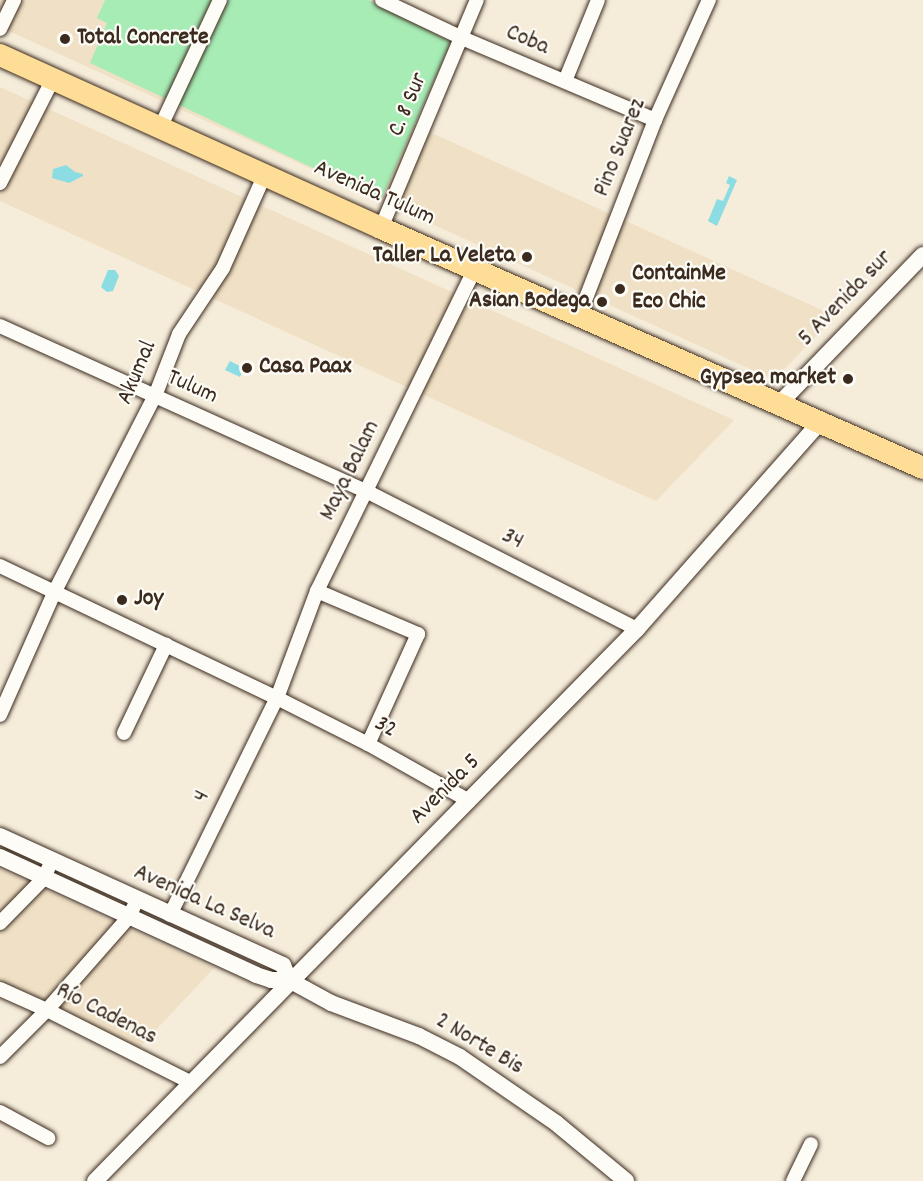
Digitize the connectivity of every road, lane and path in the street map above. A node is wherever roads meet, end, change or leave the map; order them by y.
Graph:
1 (14, 0) edge
2 (220, 0) edge
3 (382, 0) edge
4 (477, 0) edge
5 (598, 0) edge
6 (709, 0) edge
7 (0, 29) edge
8 (462, 38) junction
9 (0, 55) edge
10 (53, 79) junction
11 (565, 81) junction
12 (655, 120) junction
13 (161, 126) junction
14 (265, 174) junction
15 (0, 183) edge
16 (381, 228) junction
17 (923, 255) edge
18 (475, 268) junction
19 (579, 316) junction
20 (0, 326) edge
21 (155, 396) junction
22 (779, 404) junction
23 (820, 422) junction
24 (923, 468) edge
25 (366, 491) junction
26 (0, 566) edge
27 (55, 591) junction
28 (317, 591) junction
29 (637, 629) junction
30 (166, 645) junction
31 (277, 698) junction
32 (0, 715) edge
33 (124, 733) dead end
34 (368, 744) junction
35 (469, 801) junction
36 (0, 836) edge
37 (0, 857) edge
38 (52, 860) junction
39 (44, 878) junction
40 (137, 900) junction
41 (170, 915) junction
42 (129, 916) junction
43 (0, 923) edge
44 (289, 980) junction
45 (0, 990) edge
46 (47, 1010) junction
47 (0, 1057) edge
48 (190, 1082) junction
49 (0, 1112) edge
50 (48, 1138) dead end
51 (811, 1144) dead end
52 (95, 1181) edge
53 (626, 1181) edge
54 (793, 1181) edge

1 - 7 street
2 - 13 street
3 - 8 street, Coba
4 - 8 street, C. 8 Sur
5 - 11 street
6 - 12 street, Pino Suarez
8 - 11 street, Coba
8 - 16 street, C. 8 Sur
9 - 10 highway, Avenida Tulum
10 - 13 highway, Avenida Tulum
10 - 15 street
11 - 12 street, Coba
12 - 19 street, Pino Suarez
13 - 14 highway, Avenida Tulum
14 - 16 highway, Avenida Tulum
14 - 21 street, Akumal
16 - 18 highway, Avenida Tulum
17 - 22 street, 5 Avenida sur
18 - 19 highway, Avenida Tulum
18 - 25 street, Maya Balam
19 - 22 highway, Avenida Tulum
20 - 21 street, Tulum
21 - 25 street, Tulum
21 - 27 street, Akumal
22 - 23 highway, Avenida Tulum
23 - 24 highway, Avenida Tulum
23 - 29 street, Avenida 5
25 - 28 street, Maya Balam
25 - 29 street, 34
26 - 27 street, 32
27 - 30 street, 32
27 - 32 street, Akumal
28 - 31 street, Maya Balam
28 - 34 street
29 - 35 street, Avenida 5
30 - 31 street, 32
30 - 33 street
31 - 34 street, 32
31 - 41 street, 4
34 - 35 street, 32
35 - 44 street, Avenida 5
36 - 38 street, Avenida La Selva
37 - 39 street, Avenida La Selva
38 - 39 street
38 - 40 street, Avenida La Selva
39 - 42 street, Avenida La Selva
39 - 43 street
40 - 41 street, Avenida La Selva
40 - 42 street
41 - 44 street, Avenida La Selva
42 - 44 street, Avenida La Selva
42 - 46 street
44 - 48 street, Avenida 5
44 - 53 street, 2 Norte Bis
45 - 46 street, Río Cadenas
46 - 47 street
46 - 48 street, Río Cadenas
48 - 52 street, Avenida 5
49 - 50 street
51 - 54 street

